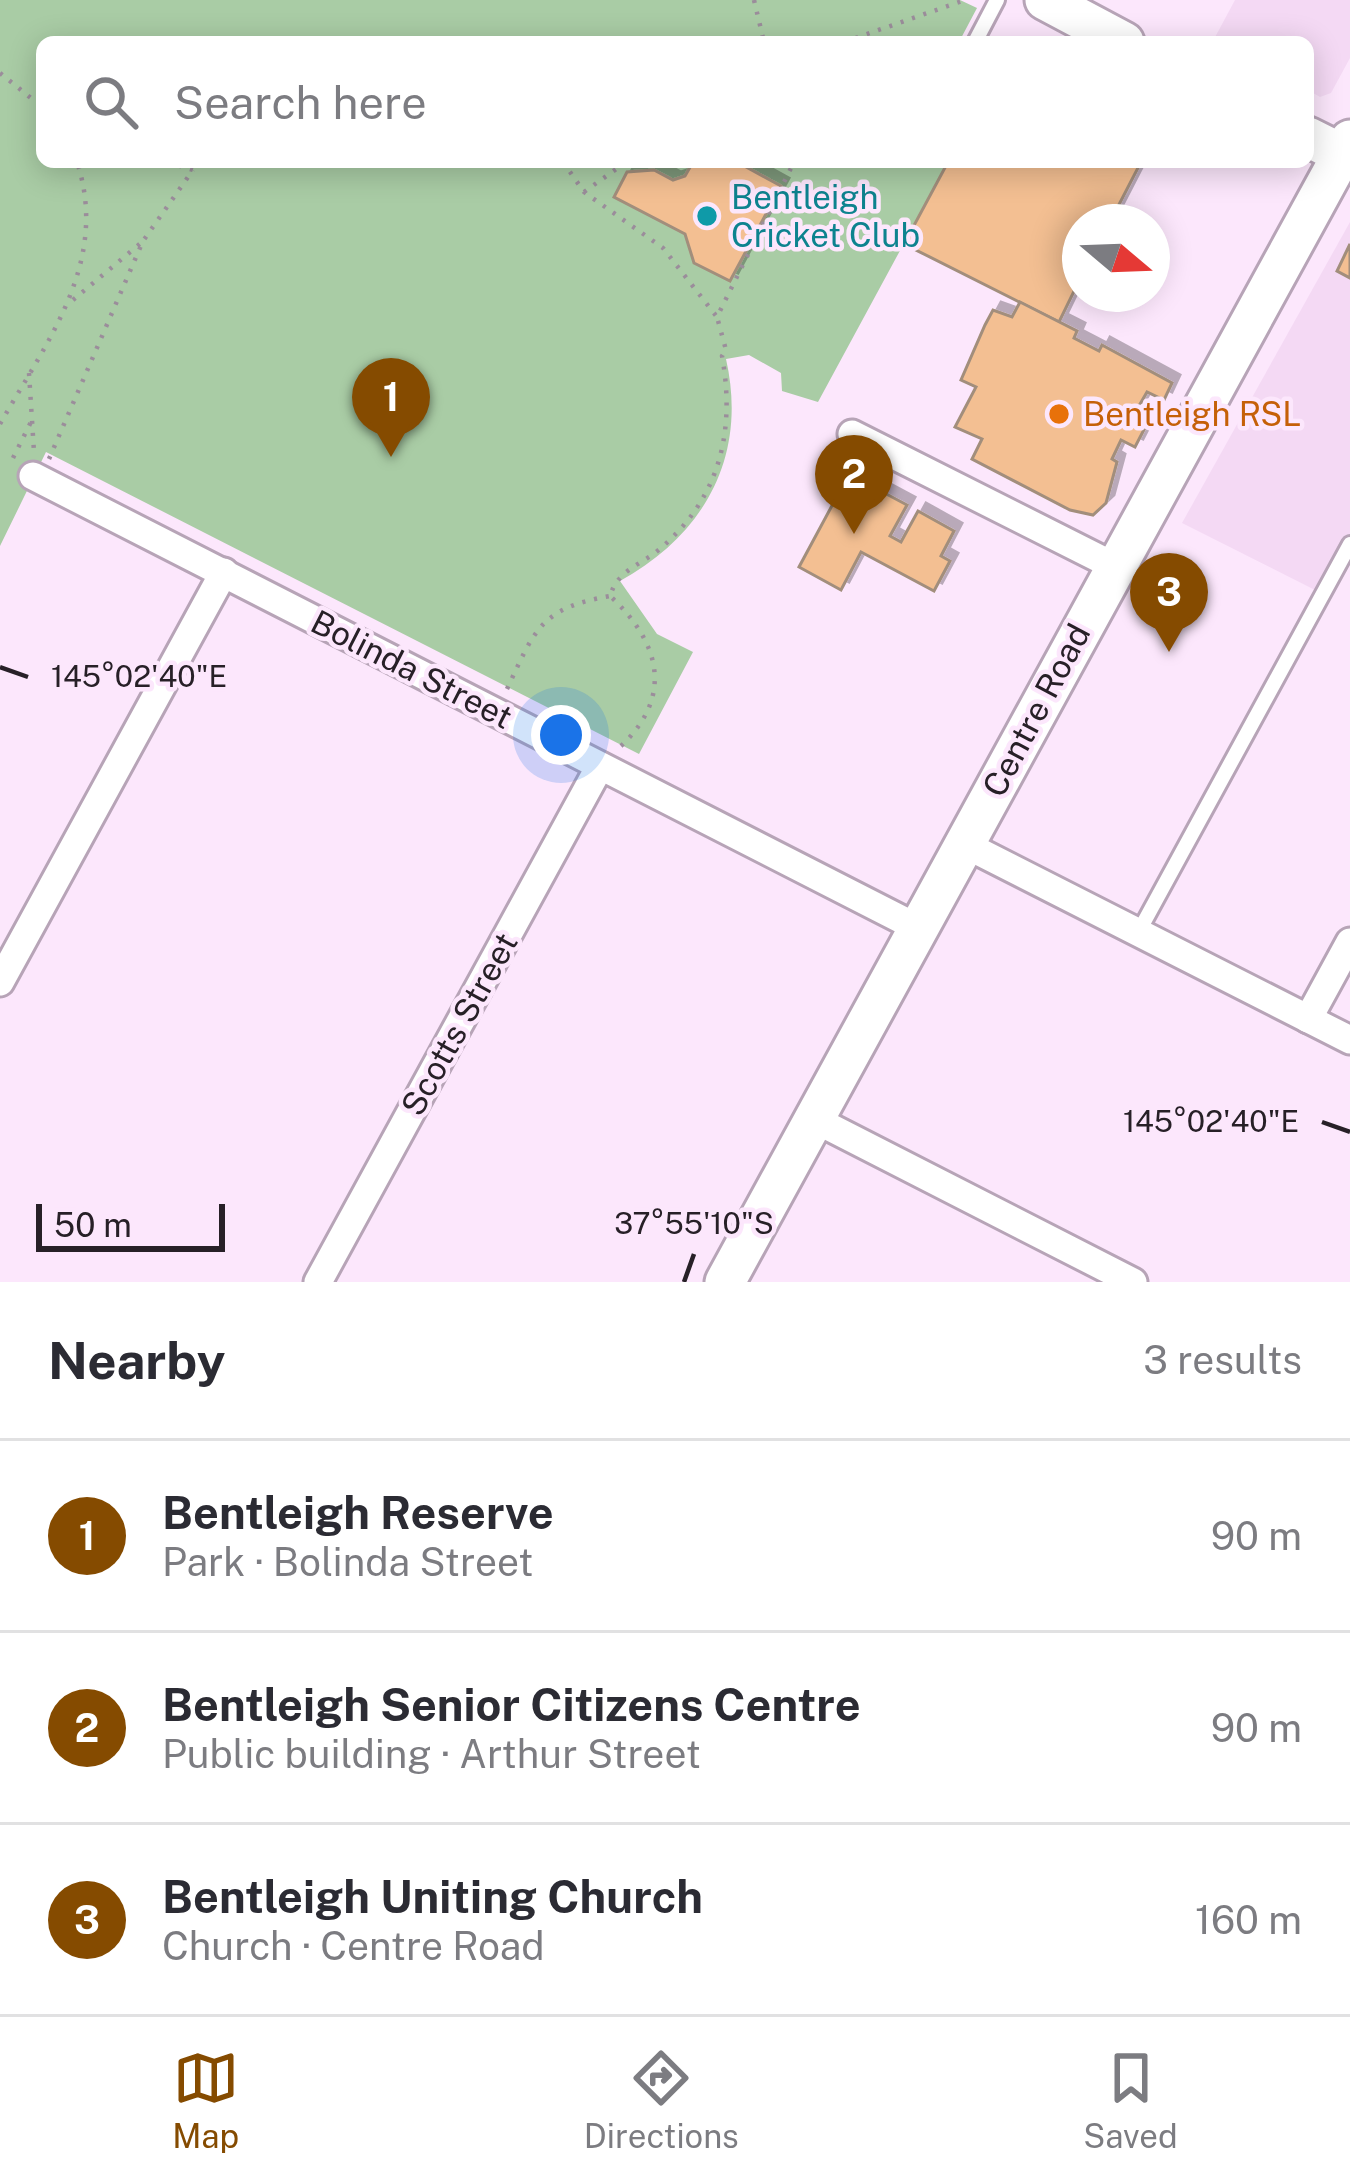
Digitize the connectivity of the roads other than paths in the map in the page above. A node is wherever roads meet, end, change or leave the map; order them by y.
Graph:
1 (997, 0) edge
2 (1045, 0) edge
3 (977, 36) edge
4 (1113, 36) edge
5 (1338, 147) edge
6 (852, 434) dead end
7 (21, 471) road end
8 (1350, 544) edge
9 (1114, 566) junction
10 (224, 572) junction
11 (610, 757) junction
12 (964, 844) junction
13 (918, 928) junction
14 (1138, 933) junction
15 (1350, 942) edge
16 (0, 982) edge
17 (1308, 1019) junction
18 (1350, 1040) edge
19 (814, 1119) junction
20 (318, 1282) edge
21 (725, 1282) edge
22 (1133, 1282) edge

1 - 3 lane
2 - 4 main road
5 - 9 main road, Centre Road
6 - 9 street
7 - 10 street, Bolinda Street
8 - 14 lane
9 - 12 main road, Centre Road
10 - 11 street, Bolinda Street
10 - 16 street
11 - 13 street, Bolinda Street
11 - 20 street, Scotts Street
12 - 13 main road, Centre Road
12 - 14 street
13 - 19 main road, Centre Road
14 - 17 street
15 - 17 street
17 - 18 street
19 - 21 main road, Centre Road
19 - 22 street

